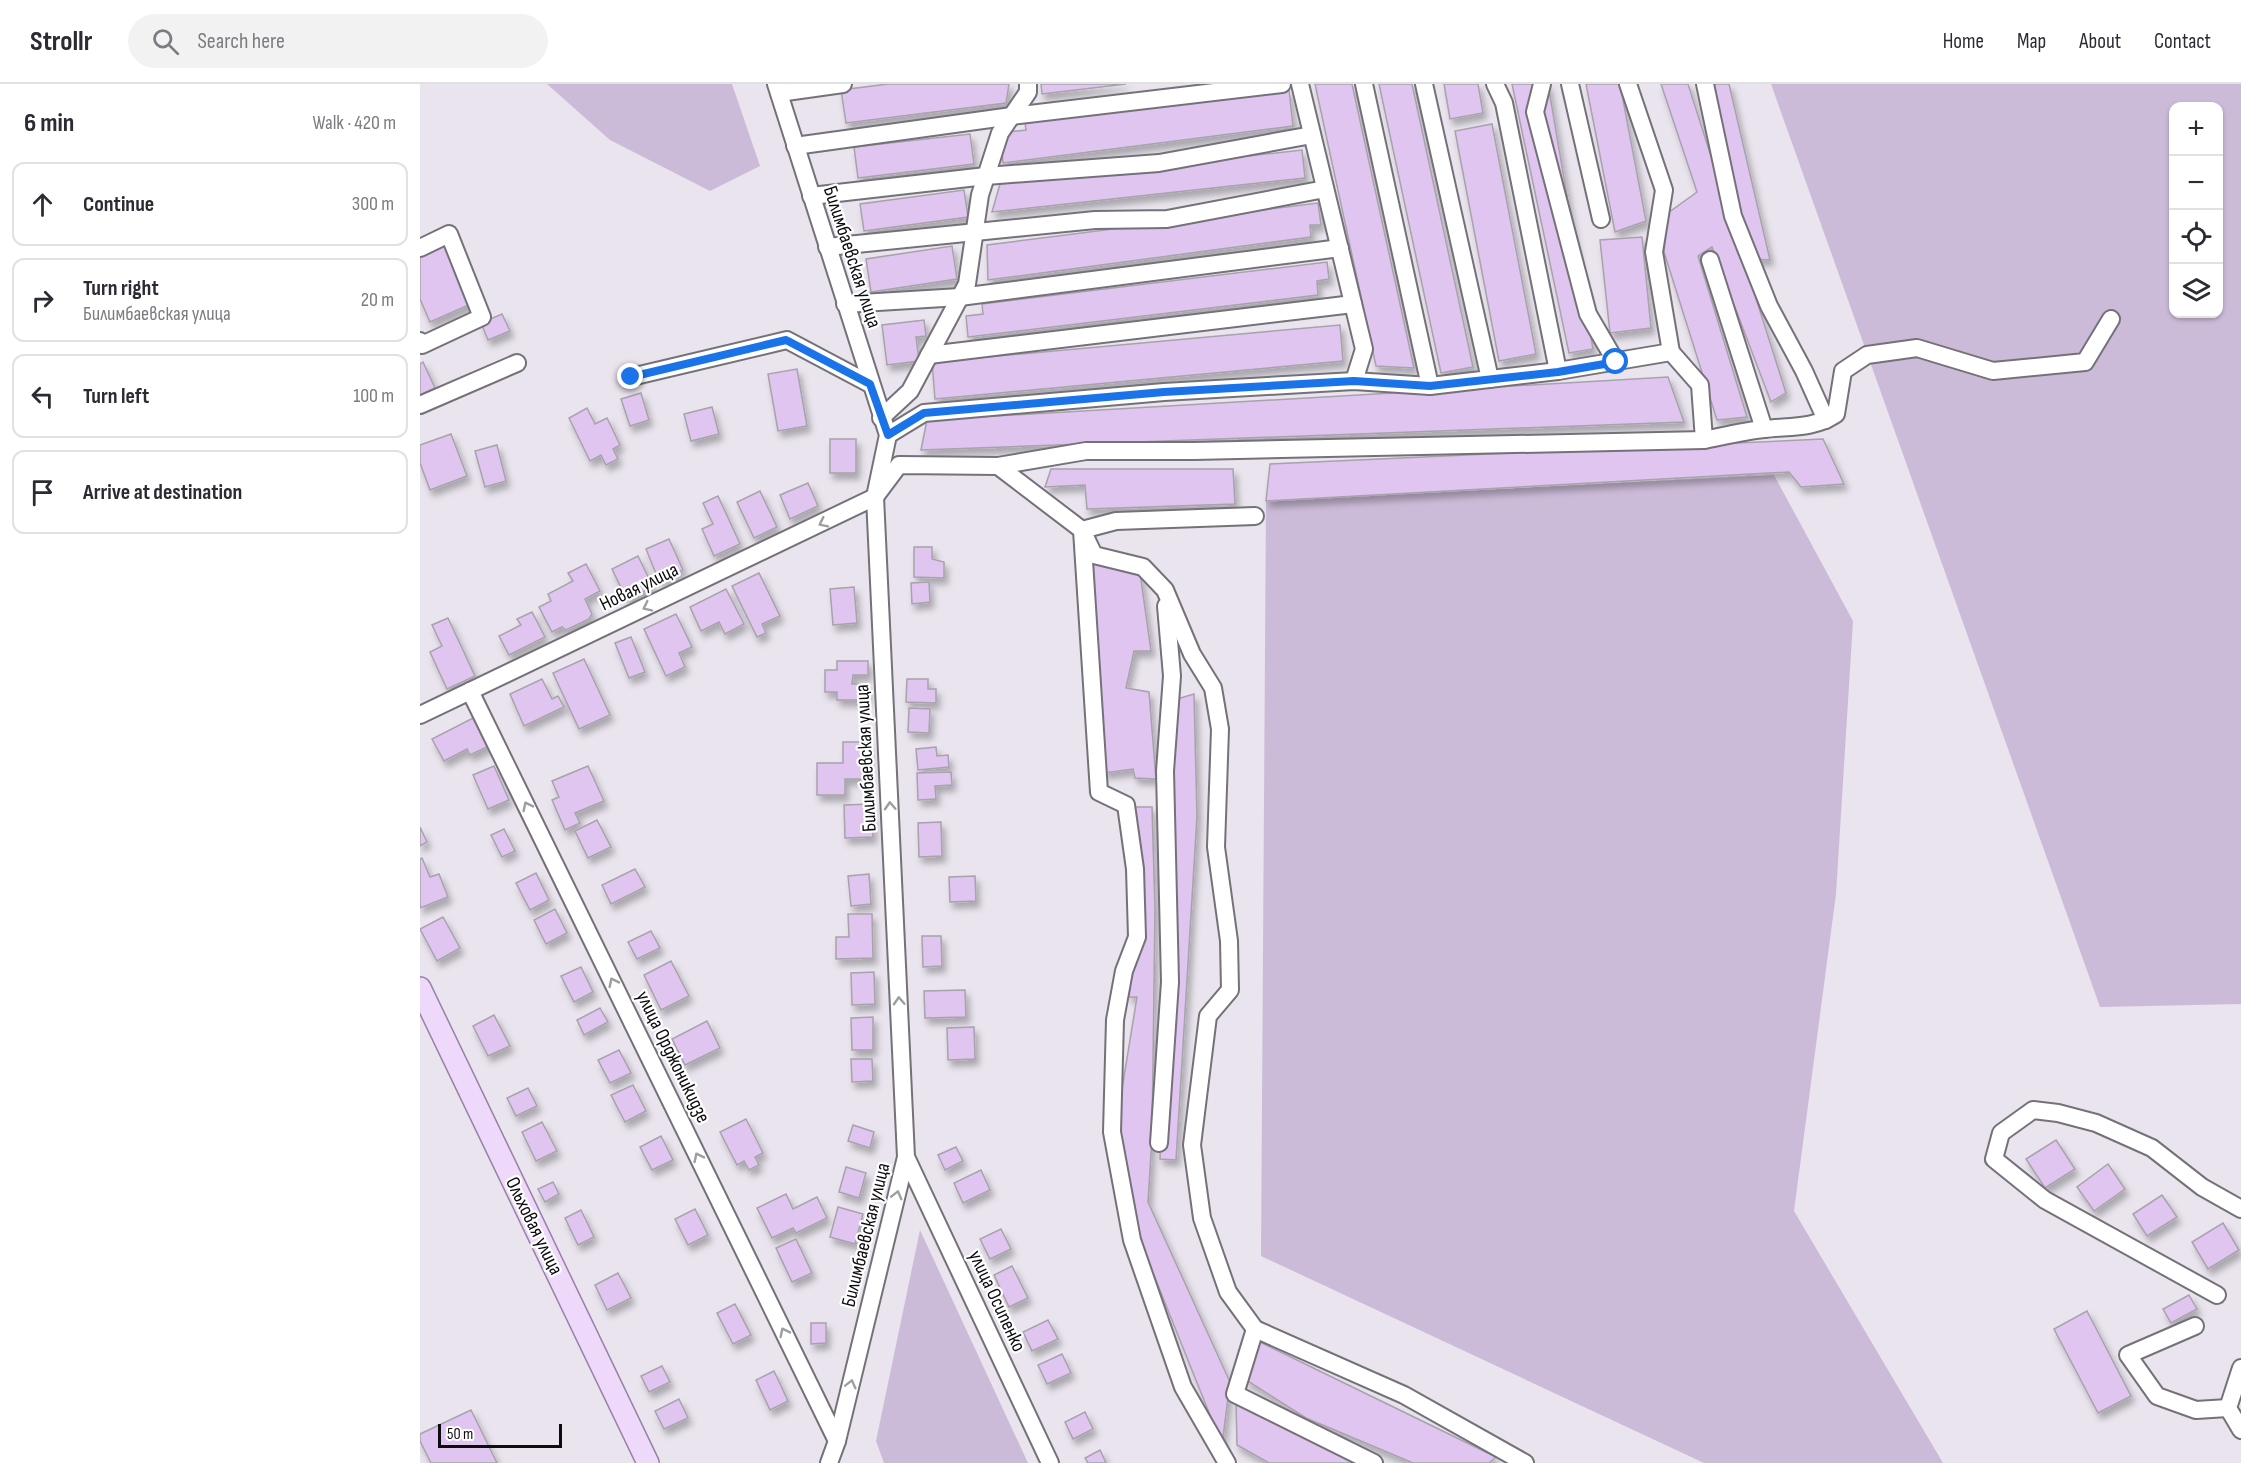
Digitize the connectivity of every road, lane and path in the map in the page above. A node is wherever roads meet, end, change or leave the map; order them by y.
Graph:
1 (843, 84) edge
2 (1028, 84) edge
3 (1282, 84) edge
4 (1300, 84) edge
5 (1365, 84) edge
6 (1424, 84) edge
7 (1495, 84) edge
8 (1542, 84) edge
9 (1570, 84) edge
10 (1628, 84) edge
11 (1705, 84) edge
12 (777, 89) edge
13 (1012, 116) junction
14 (1312, 135) junction
15 (795, 146) junction
16 (986, 176) junction
17 (1325, 189) junction
18 (811, 196) junction
19 (1601, 219) dead end
20 (975, 231) junction
21 (420, 248) edge
22 (827, 248) junction
23 (1340, 248) junction
24 (1710, 260) dead end
25 (960, 297) junction
26 (845, 304) junction
27 (1353, 304) junction
28 (2111, 319) dead end
29 (420, 341) edge
30 (1671, 352) junction
31 (929, 355) junction
32 (1616, 362) junction
33 (517, 363) dead end
34 (1558, 372) junction
35 (631, 377) dead end
36 (1490, 379) junction
37 (1354, 381) junction
38 (870, 384) junction
39 (1430, 386) junction
40 (420, 405) edge
41 (881, 418) junction
42 (1826, 420) junction
43 (1764, 429) junction
44 (888, 435) junction
45 (1704, 440) junction
46 (998, 466) junction
47 (875, 497) junction
48 (1254, 516) dead end
49 (1082, 531) junction
50 (1165, 590) junction
51 (470, 691) junction
52 (420, 715) edge
53 (420, 988) edge
54 (1159, 1143) dead end
55 (906, 1157) junction
56 (2241, 1209) edge
57 (2217, 1295) dead end
58 (2195, 1326) dead end
59 (1255, 1329) junction
60 (2241, 1368) edge
61 (2228, 1408) junction
62 (2241, 1430) edge
63 (837, 1441) junction
64 (1515, 1461) edge
65 (648, 1463) edge
66 (829, 1463) edge
67 (1050, 1463) edge
68 (1227, 1463) edge
69 (1374, 1463) edge

1 - 12 street
2 - 13 street
3 - 13 street
4 - 14 street
5 - 39 street
6 - 36 street
7 - 34 street
8 - 32 street
9 - 19 street
10 - 30 street
11 - 42 street
12 - 15 street, Билимбаевская улица
13 - 15 street
13 - 16 street
14 - 16 street
14 - 17 street
15 - 18 street, Билимбаевская улица
16 - 18 street
16 - 20 street
17 - 20 street
17 - 23 street
18 - 22 street, Билимбаевская улица
20 - 22 street
20 - 25 street
21 - 29 street
22 - 26 street, Билимбаевская улица
23 - 25 street
23 - 27 street
24 - 43 street
25 - 26 street
25 - 31 street
26 - 38 street, Билимбаевская улица
27 - 31 street
27 - 37 street
28 - 42 street
30 - 32 street
30 - 45 street
31 - 41 street
32 - 34 street
33 - 40 street
34 - 36 street
35 - 38 street
36 - 39 street
37 - 39 street
37 - 44 street
38 - 41 street, Билимбаевская улица
41 - 44 street, Билимбаевская улица
42 - 43 street
43 - 45 street
44 - 47 street, Билимбаевская улица
45 - 46 street
46 - 47 street
46 - 49 street
47 -> 51 street, Новая улица
55 -> 47 street, Билимбаевская улица
48 - 49 street
49 - 50 street
49 - 68 street
50 - 54 street
50 - 59 street
51 - 52 street, Новая улица
63 -> 51 street, улица Орджоникидзе
53 - 65 main road, Ольховая улица
63 -> 55 street, Билимбаевская улица
55 - 67 street, улица Осипенко
56 - 57 street
58 - 61 street
59 - 64 street
59 - 69 street
60 - 61 street
61 - 62 street
63 - 66 street, Билимбаевская улица

